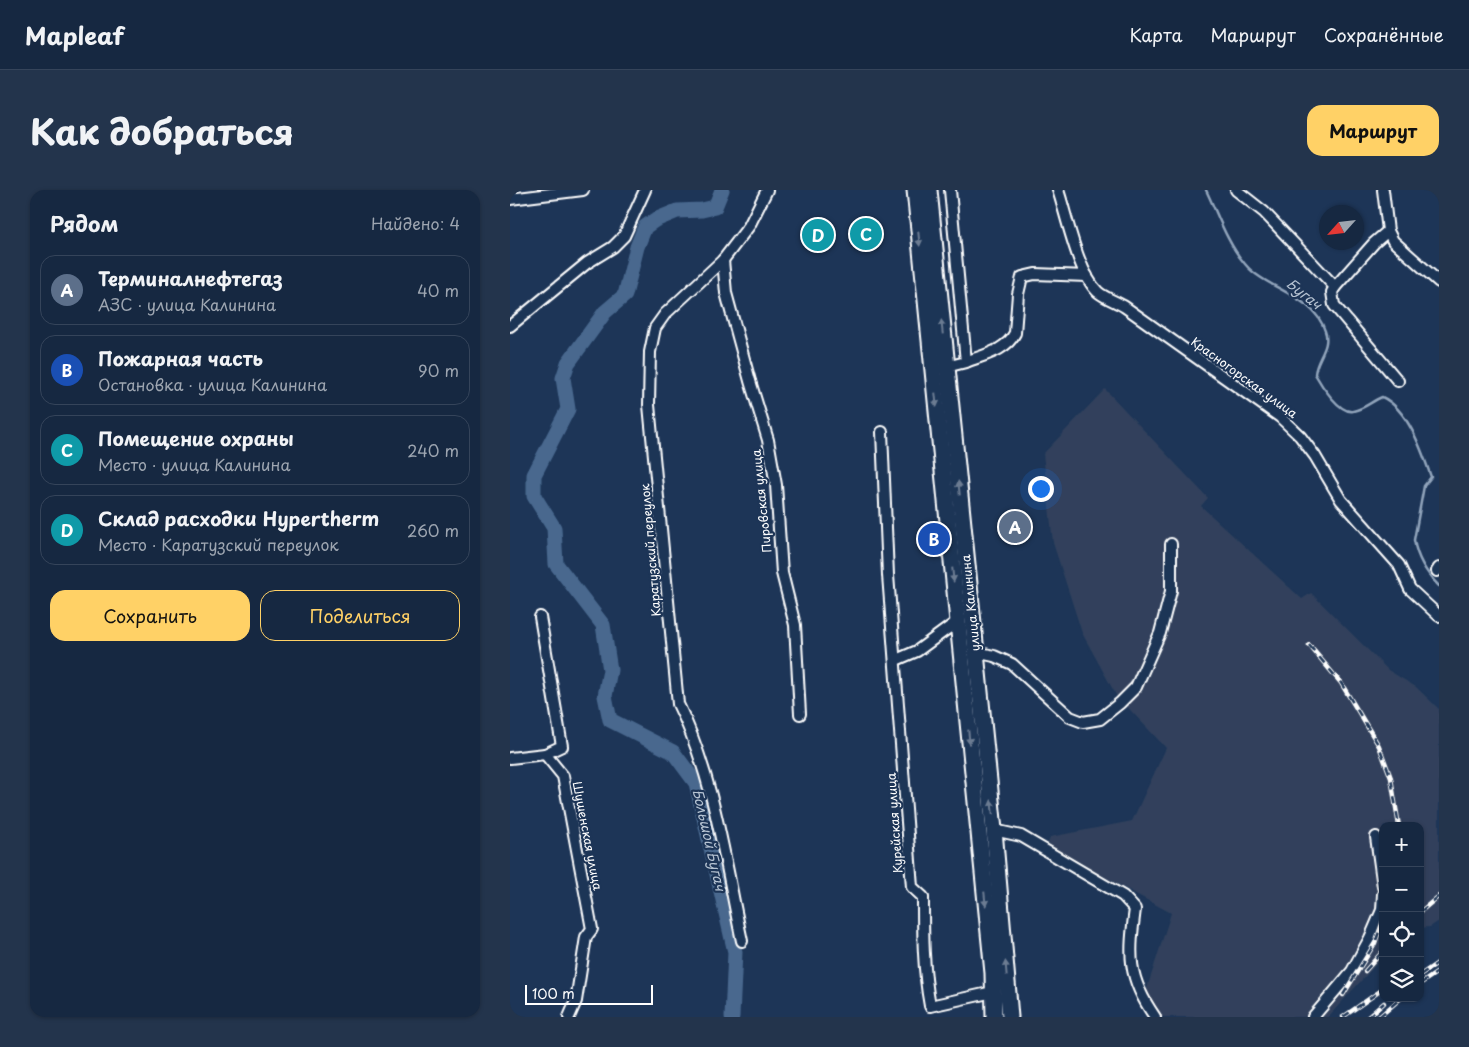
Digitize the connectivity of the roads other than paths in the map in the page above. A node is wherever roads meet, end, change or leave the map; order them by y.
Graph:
1 (583, 190) edge
2 (646, 190) edge
3 (767, 190) edge
4 (914, 190) edge
5 (929, 190) edge
6 (950, 190) edge
7 (1058, 190) edge
8 (1236, 190) edge
9 (1383, 190) edge
10 (552, 192) edge
11 (510, 199) edge
12 (1388, 231) junction
13 (723, 260) junction
14 (1087, 276) junction
15 (1439, 282) edge
16 (1335, 287) junction
17 (510, 326) edge
18 (966, 362) junction
19 (946, 367) junction
20 (1398, 381) dead end
21 (882, 432) dead end
22 (948, 457) junction
23 (954, 511) junction
24 (1171, 544) dead end
25 (1439, 616) edge
26 (540, 617) dead end
27 (958, 621) junction
28 (976, 652) junction
29 (896, 660) junction
30 (800, 714) dead end
31 (545, 754) junction
32 (510, 758) edge
33 (994, 830) junction
34 (1376, 837) dead end
35 (1380, 867) edge
36 (1381, 912) edge
37 (742, 941) dead end
38 (993, 992) junction
39 (569, 1017) edge
40 (994, 1017) edge
41 (1010, 1017) edge
42 (1154, 1017) edge
43 (1313, 1017) edge

1 - 10 street
2 - 17 street
3 - 13 street, Каратузский переулок
4 -> 22 main road, улица Калинина
19 -> 5 main road, улица Калинина
6 - 18 street
7 - 14 street, Красногорская улица
8 - 16 street
9 - 12 street
10 - 11 street
12 - 15 street
12 - 16 street
13 - 30 street, Пировская улица
13 - 37 street, Каратузский переулок
14 - 18 street
14 - 25 street, Красногорская улица
16 - 20 street
18 - 19 street
19 - 22 main road, улица Калинина
21 - 29 street, Курейская улица
22 - 23 main road, улица Калинина
23 -> 27 main road, улица Калинина
23 - 28 main road, улица Калинина
24 - 28 street
26 - 31 street
27 - 29 street
27 -> 38 main road, улица Калинина
33 -> 28 main road, улица Калинина
29 - 38 street, Курейская улица
31 - 32 street
31 - 39 street, Шушенская улица
41 -> 33 main road, улица Калинина
33 - 42 street
34 - 35 street
36 - 43 street
38 - 40 main road, улица Калинина

